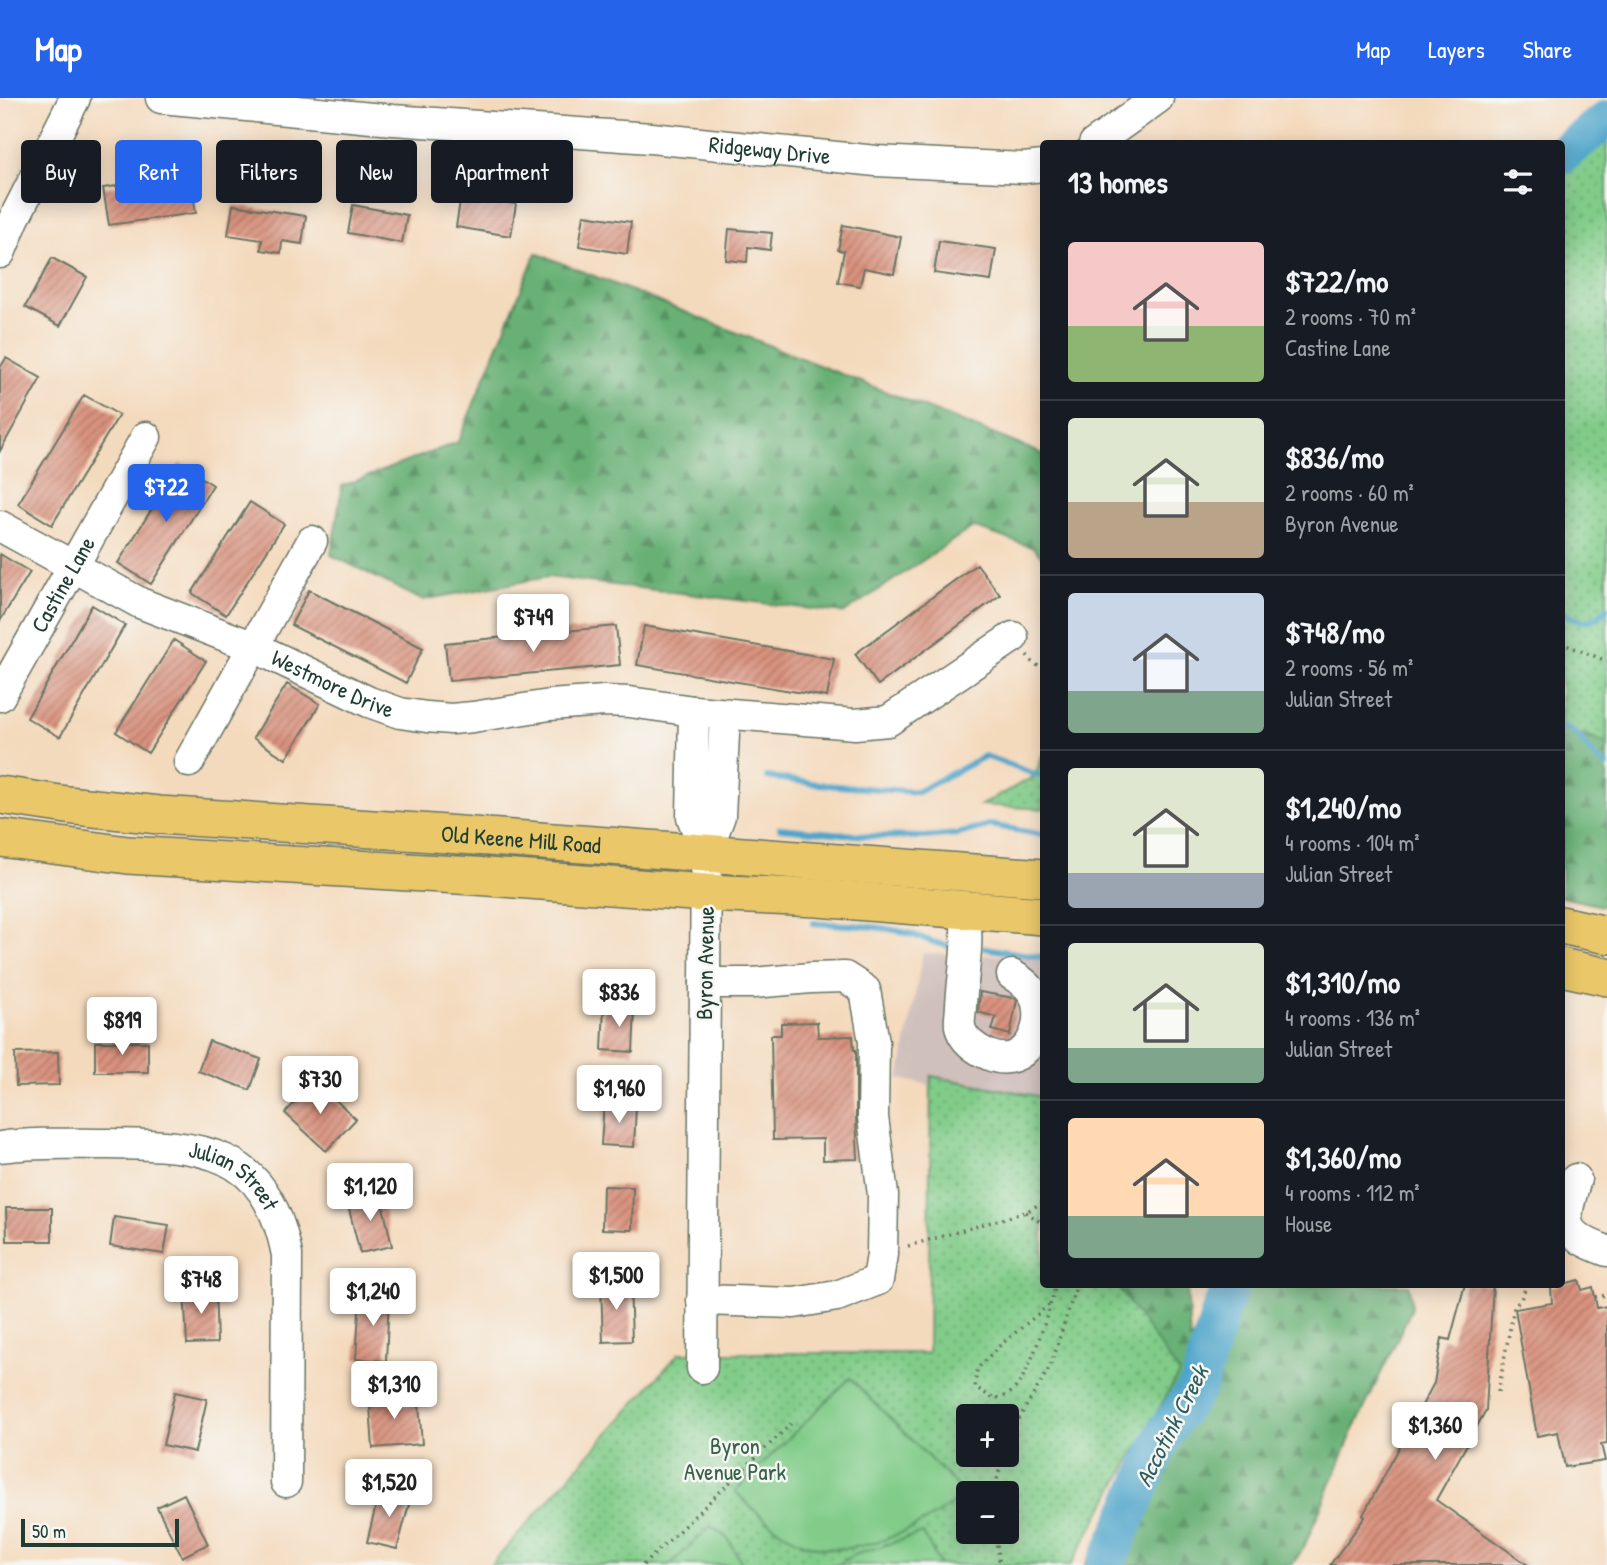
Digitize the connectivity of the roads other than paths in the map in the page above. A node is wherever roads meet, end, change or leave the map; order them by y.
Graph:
1 (75, 98) edge
2 (161, 98) edge
3 (1158, 98) edge
4 (1100, 140) edge
5 (1040, 166) edge
6 (0, 253) edge
7 (146, 437) dead end
8 (0, 526) edge
9 (312, 541) dead end
10 (73, 568) junction
11 (1013, 637) dead end
12 (254, 647) junction
13 (0, 695) edge
14 (694, 712) junction
15 (725, 714) junction
16 (190, 762) dead end
17 (0, 795) edge
18 (0, 838) edge
19 (706, 852) junction
20 (1040, 878) edge
21 (706, 893) junction
22 (964, 909) junction
23 (1040, 916) edge
24 (1565, 926) edge
25 (1607, 935) edge
26 (1565, 968) edge
27 (1012, 975) dead end
28 (1607, 977) edge
29 (705, 983) junction
30 (0, 1147) edge
31 (1576, 1179) dead end
32 (1607, 1251) edge
33 (702, 1300) junction
34 (702, 1368) dead end
35 (286, 1482) dead end

1 - 6 street
2 - 5 street, Ridgeway Drive
3 - 4 street
7 - 10 street, Castine Lane
8 - 10 street, Westmore Drive
9 - 12 street
10 - 12 street, Westmore Drive
10 - 13 street, Castine Lane
11 - 15 street, Westmore Drive
12 - 14 street, Westmore Drive
12 - 16 street
14 - 15 street, Westmore Drive
14 - 19 street
15 - 19 street
17 - 19 main road, Old Keene Mill Road
18 - 21 main road, Old Keene Mill Road
19 - 20 main road, Old Keene Mill Road
19 - 21 street, Byron Avenue
21 - 22 main road, Old Keene Mill Road
21 - 29 street, Byron Avenue
22 - 23 main road, Old Keene Mill Road
22 - 27 street
24 - 25 main road
26 - 28 main road
29 - 33 street, Byron Avenue
29 - 33 street
30 - 35 street, Julian Street
31 - 32 street
33 - 34 street, Byron Avenue

